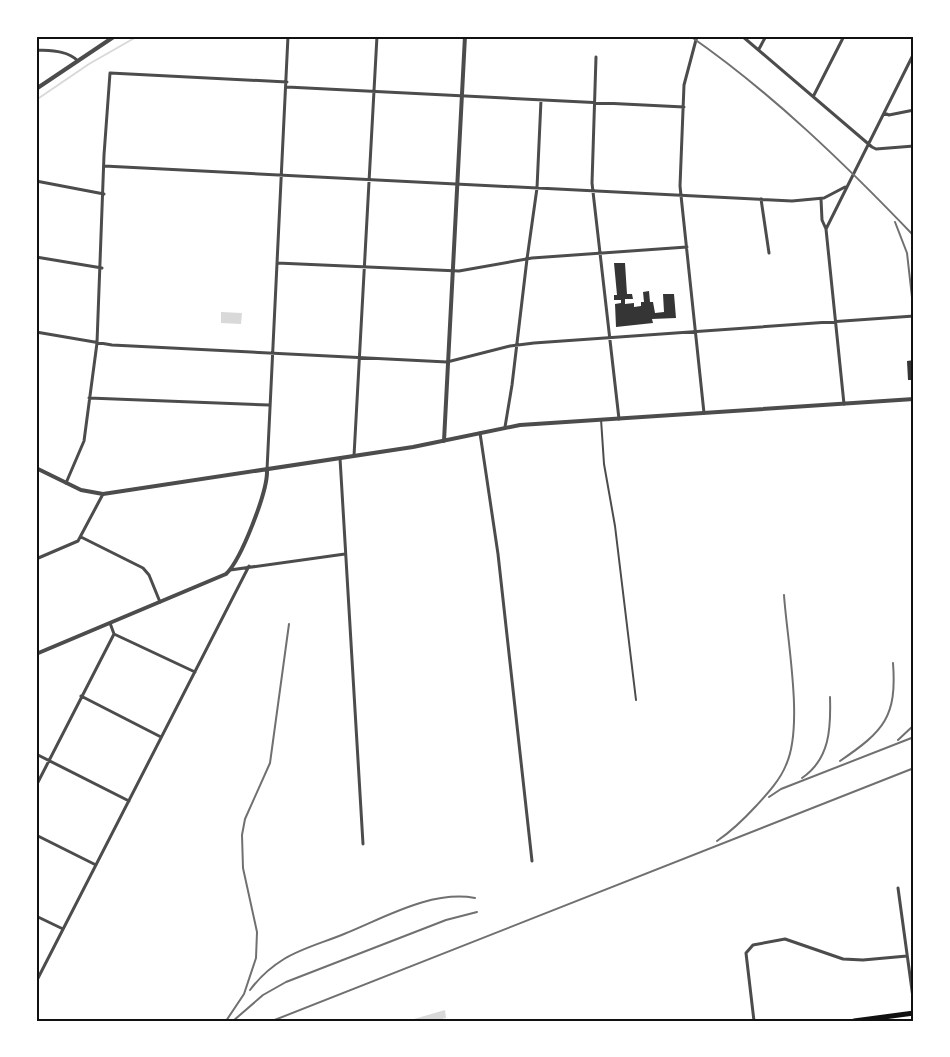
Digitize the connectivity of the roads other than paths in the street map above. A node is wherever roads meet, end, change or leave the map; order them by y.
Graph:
1 (115, 36) edge
2 (288, 36) edge
3 (377, 36) edge
4 (465, 36) edge
5 (697, 36) edge
6 (742, 36) edge
7 (766, 36) edge
8 (844, 36) edge
9 (759, 49) junction
10 (36, 50) edge
11 (914, 54) edge
12 (596, 57) dead end
13 (78, 61) junction
14 (287, 82) junction
15 (287, 87) junction
16 (36, 89) edge
17 (374, 91) junction
18 (814, 95) junction
19 (462, 96) junction
20 (541, 100) junction
21 (596, 103) junction
22 (684, 107) junction
23 (914, 110) edge
24 (884, 113) junction
25 (869, 144) junction
26 (914, 146) edge
27 (104, 166) junction
28 (281, 176) junction
29 (370, 180) junction
30 (36, 181) edge
31 (457, 184) junction
32 (845, 187) junction
33 (537, 188) junction
34 (593, 190) junction
35 (104, 194) junction
36 (681, 195) junction
37 (761, 199) junction
38 (821, 199) junction
39 (826, 229) junction
40 (687, 247) junction
41 (769, 253) dead end
42 (600, 254) junction
43 (36, 257) edge
44 (527, 259) junction
45 (276, 263) junction
46 (102, 268) junction
47 (364, 268) junction
48 (452, 271) junction
49 (914, 316) edge
50 (835, 321) junction
51 (695, 331) junction
52 (36, 332) edge
53 (610, 337) junction
54 (97, 343) junction
55 (518, 345) junction
56 (274, 352) junction
57 (360, 356) junction
58 (447, 362) junction
59 (89, 398) junction
60 (914, 399) edge
61 (844, 404) junction
62 (269, 405) junction
63 (704, 413) junction
64 (619, 418) junction
65 (601, 419) junction
66 (505, 427) junction
67 (480, 432) junction
68 (444, 441) junction
69 (354, 456) junction
70 (340, 458) junction
71 (36, 468) edge
72 (266, 470) junction
73 (66, 483) junction
74 (103, 494) junction
75 (81, 537) junction
76 (345, 554) junction
77 (36, 559) edge
78 (249, 566) junction
79 (230, 570) junction
80 (160, 602) junction
81 (110, 622) junction
82 (114, 634) junction
83 (36, 654) edge
84 (194, 672) junction
85 (81, 696) junction
86 (636, 700) dead end
87 (161, 737) junction
88 (36, 754) edge
89 (50, 761) junction
90 (36, 786) edge
91 (129, 801) junction
92 (36, 835) edge
93 (363, 844) dead end
94 (532, 860) dead end
95 (96, 865) junction
96 (898, 888) dead end
97 (36, 916) edge
98 (63, 929) junction
99 (907, 956) junction
100 (36, 982) edge
101 (913, 989) edge
102 (914, 1005) edge
103 (914, 1015) edge
104 (754, 1021) edge
105 (854, 1021) edge
106 (913, 1021) edge

1 - 13 street
2 - 14 street
3 - 17 street
4 - 19 street
5 - 22 street
6 - 9 street
7 - 9 street
8 - 18 street
9 - 18 street
10 - 13 street
11 - 24 street
12 - 21 street
13 - 16 street
14 - 15 street
14 - 27 street
15 - 17 street
15 - 28 street
17 - 19 street
17 - 29 street
18 - 25 street
19 - 20 street
19 - 31 street
20 - 21 street
20 - 33 street
21 - 22 street
21 - 34 street
22 - 36 street
23 - 24 street
24 - 25 street
25 - 26 street
25 - 32 street
27 - 28 street
27 - 35 street
28 - 29 street
28 - 45 street
29 - 31 street
29 - 47 street
30 - 35 street
31 - 33 street
31 - 48 street
32 - 38 street
32 - 39 street
33 - 34 street
33 - 44 street
34 - 36 street
34 - 42 street
35 - 46 street
36 - 37 street
36 - 40 street
37 - 38 street
37 - 41 street
38 - 39 street
39 - 50 street
40 - 42 street
40 - 51 street
42 - 44 street
42 - 53 street
43 - 46 street
44 - 48 street
44 - 55 street
45 - 47 street
45 - 56 street
46 - 54 street
47 - 48 street
47 - 57 street
48 - 58 street
49 - 50 street
50 - 51 street
50 - 61 street
51 - 53 street
51 - 63 street
52 - 54 street
53 - 55 street
53 - 64 street
54 - 56 street
54 - 59 street
55 - 58 street
55 - 66 street
56 - 57 street
56 - 62 street
57 - 58 street
57 - 69 street
58 - 68 street
59 - 62 street
59 - 73 street
60 - 61 street
61 - 63 street
62 - 72 street
63 - 64 street
64 - 65 street
65 - 66 street
65 - 86 lane
66 - 67 street
67 - 68 street
67 - 94 street
68 - 69 street
69 - 70 street
70 - 72 street
70 - 76 street
71 - 73 street
72 - 74 street
72 - 79 street
73 - 74 street
74 - 75 street
75 - 77 street
75 - 80 street
76 - 78 street
76 - 93 street
78 - 79 street
78 - 84 street
79 - 80 street
80 - 81 street
81 - 82 street
81 - 83 street
82 - 84 street
82 - 85 street
84 - 87 street
85 - 87 street
85 - 89 street
87 - 91 street
88 - 89 street
89 - 90 street
89 - 91 street
91 - 95 street
92 - 95 street
95 - 98 street
96 - 99 street
97 - 98 street
98 - 100 street
99 - 101 street
99 - 104 street
101 - 102 street
103 - 105 main road
103 - 106 street

